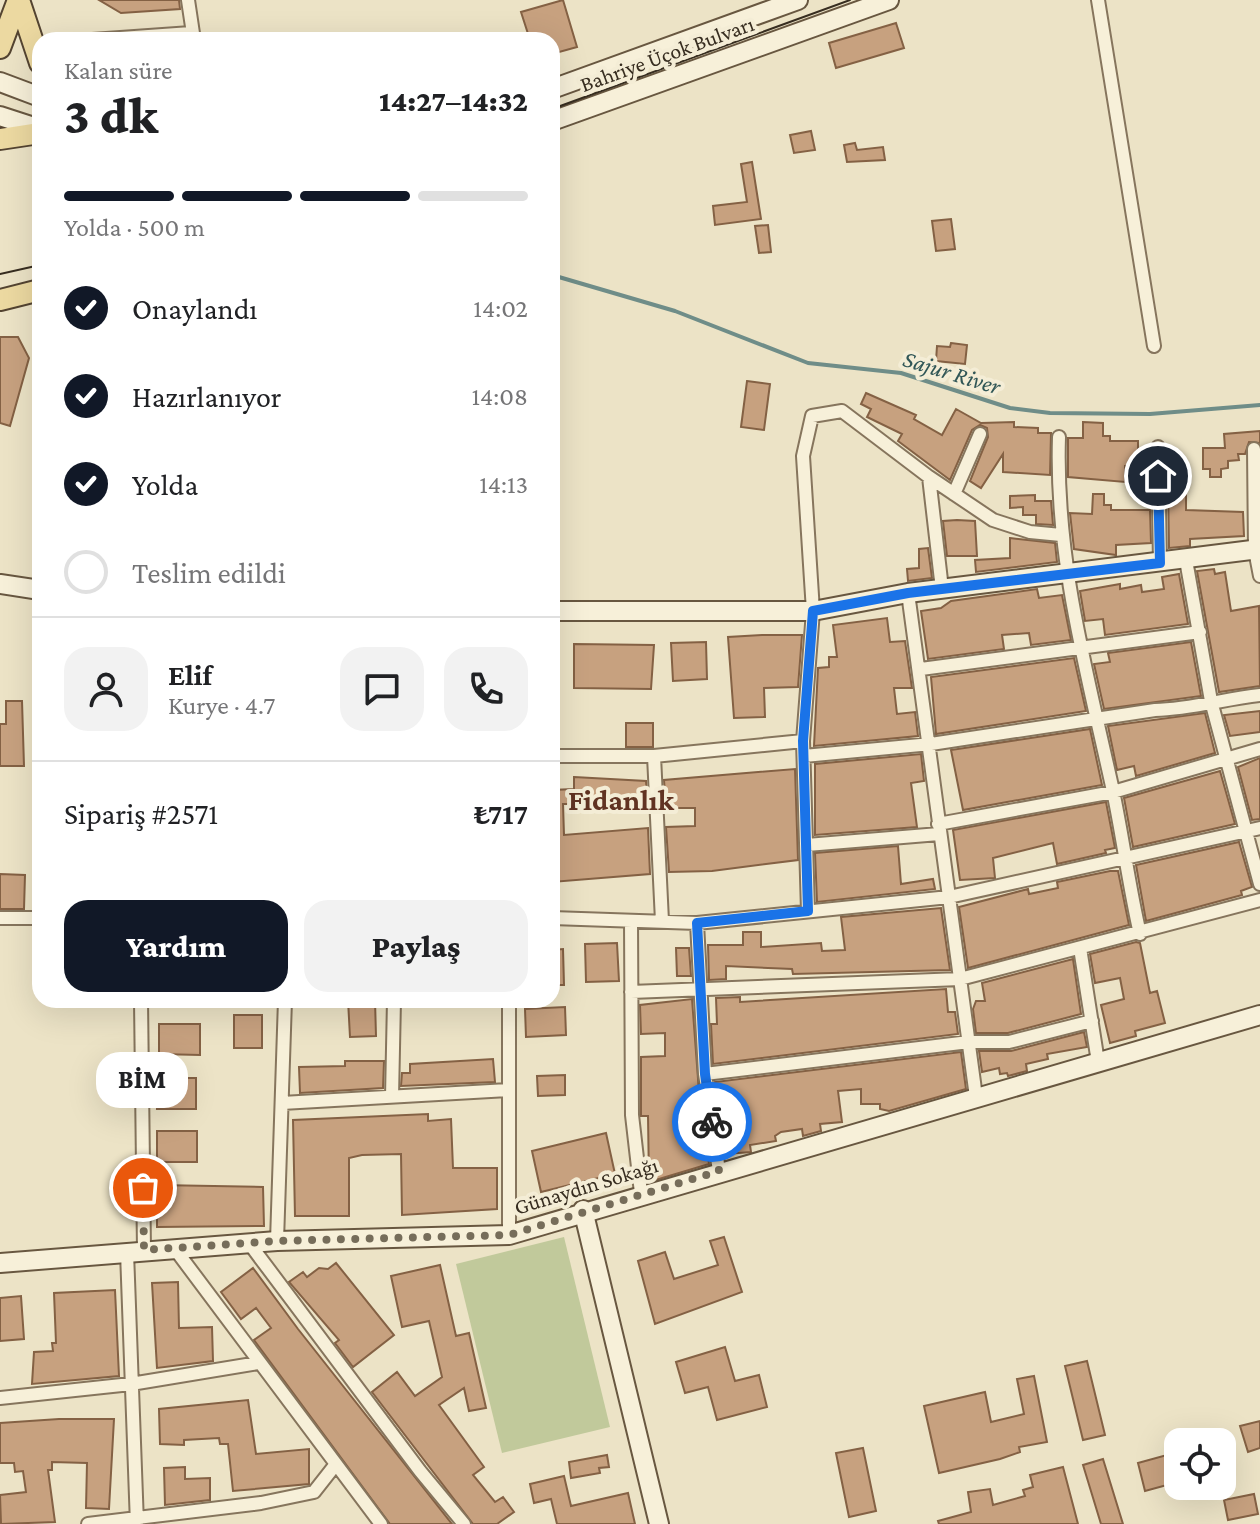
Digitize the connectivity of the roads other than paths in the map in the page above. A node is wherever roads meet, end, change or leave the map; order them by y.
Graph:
1 (19, 0) edge
2 (188, 0) edge
3 (798, 0) edge
4 (889, 0) edge
5 (1098, 0) edge
6 (191, 32) edge
7 (32, 34) edge
8 (0, 48) edge
9 (0, 82) edge
10 (560, 86) edge
11 (32, 94) edge
12 (0, 116) edge
13 (560, 118) edge
14 (32, 128) edge
15 (32, 133) edge
16 (0, 139) edge
17 (32, 292) edge
18 (0, 300) edge
19 (1154, 346) dead end
20 (980, 434) dead end
21 (1059, 437) dead end
22 (1158, 447) dead end
23 (1254, 449) dead end
24 (929, 477) junction
25 (954, 494) junction
26 (1061, 535) junction
27 (1258, 550) edge
28 (1186, 560) junction
29 (1160, 563) junction
30 (1066, 575) junction
31 (1260, 576) edge
32 (0, 584) edge
33 (32, 589) edge
34 (942, 589) junction
35 (908, 593) junction
36 (560, 611) edge
37 (813, 611) junction
38 (1200, 632) junction
39 (1079, 647) junction
40 (921, 669) junction
41 (1260, 695) edge
42 (1211, 701) junction
43 (1095, 721) junction
44 (803, 741) junction
45 (931, 744) junction
46 (1260, 749) edge
47 (560, 756) edge
48 (654, 756) junction
49 (804, 756) junction
50 (1225, 757) junction
51 (1113, 792) junction
52 (938, 829) junction
53 (1254, 830) edge
54 (807, 845) junction
55 (1124, 860) junction
56 (1260, 884) edge
57 (949, 897) junction
58 (1260, 900) edge
59 (808, 911) junction
60 (0, 918) edge
61 (32, 918) edge
62 (560, 918) edge
63 (631, 921) junction
64 (662, 921) junction
65 (697, 923) junction
66 (1140, 934) junction
67 (1080, 948) junction
68 (960, 979) junction
69 (701, 990) junction
70 (631, 992) junction
71 (141, 1008) edge
72 (285, 1008) edge
73 (394, 1008) edge
74 (509, 1008) edge
75 (1260, 1015) edge
76 (1092, 1021) junction
77 (969, 1042) junction
78 (1098, 1062) junction
79 (705, 1074) junction
80 (508, 1090) junction
81 (392, 1097) junction
82 (976, 1097) junction
83 (282, 1103) junction
84 (719, 1171) junction
85 (641, 1193) junction
86 (583, 1210) junction
87 (509, 1235) junction
88 (277, 1241) junction
89 (249, 1243) junction
90 (175, 1249) junction
91 (136, 1251) junction
92 (0, 1263) edge
93 (258, 1363) junction
94 (131, 1384) junction
95 (0, 1398) edge
96 (336, 1464) junction
97 (137, 1520) edge
98 (88, 1524) edge
99 (381, 1524) edge
100 (464, 1524) edge
101 (659, 1524) edge

1 - 7 main road
1 - 8 main road
2 - 6 street
3 - 10 street, Bahriye Üçok Bulvarı
4 - 13 street, Bahriye Üçok Bulvarı
5 - 19 street
9 - 11 street
12 - 14 street
15 - 16 main road
17 - 18 main road
20 - 25 street
21 - 26 street
22 - 29 street
23 - 27 street
24 - 25 street
24 - 34 street
24 - 37 street
25 - 26 street
26 - 30 street
27 - 28 street
27 - 31 street
28 - 29 street
28 - 38 street
29 - 30 street
30 - 34 street
30 - 39 street
32 - 33 street
34 - 35 street
35 - 37 street
35 - 40 street
36 - 37 street
37 - 44 street
38 - 39 street
38 - 42 street
39 - 40 street
39 - 43 street
40 - 45 street
41 - 42 street
42 - 43 street
42 - 50 street
43 - 45 street
43 - 51 street
44 - 48 street
44 - 49 street
45 - 49 street
45 - 52 street
46 - 50 street
47 - 48 street
48 - 64 street
49 - 54 street
50 - 51 street
50 - 53 street
51 - 52 street
51 - 55 street
52 - 54 street
52 - 57 street
53 - 55 street
53 - 56 street
54 - 59 street
55 - 57 street
55 - 66 street
57 - 59 street
57 - 68 street
58 - 66 street
59 - 65 street
60 - 61 street
62 - 63 street
63 - 64 street
63 - 70 street
64 - 65 street
65 - 69 street
66 - 67 street
67 - 68 street
67 - 76 street
68 - 69 street
68 - 77 street
69 - 70 street
69 - 79 street
70 - 85 street
71 - 91 street
72 - 83 street
73 - 81 street
74 - 80 street
75 - 78 street, Günaydın Sokağı
76 - 77 street
76 - 78 street
77 - 79 street
77 - 82 street
78 - 82 street, Günaydın Sokağı
79 - 84 street
80 - 81 street
80 - 87 street
81 - 83 street
82 - 84 street, Günaydın Sokağı
83 - 88 street
84 - 85 street, Günaydın Sokağı
85 - 86 street, Günaydın Sokağı
86 - 87 street, Günaydın Sokağı
86 - 101 street
87 - 88 street, Günaydın Sokağı
88 - 89 street, Günaydın Sokağı
89 - 90 street, Günaydın Sokağı
89 - 100 street
90 - 91 street, Günaydın Sokağı
90 - 93 street
91 - 92 street, Günaydın Sokağı
91 - 94 street
93 - 94 street
93 - 96 street
94 - 95 street
94 - 97 street
96 - 97 street
96 - 99 street
97 - 98 street

